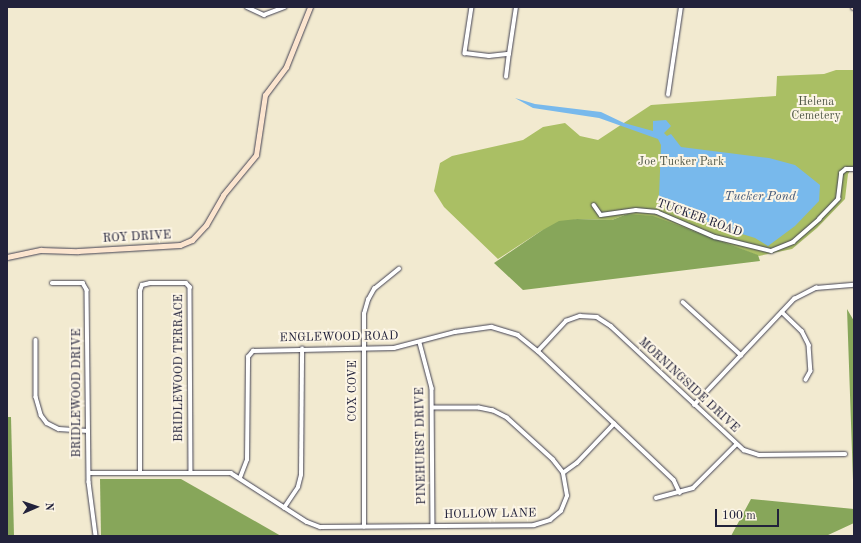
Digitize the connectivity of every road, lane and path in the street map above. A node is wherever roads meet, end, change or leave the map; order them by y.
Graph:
1 (247, 7) edge
2 (285, 7) edge
3 (310, 7) edge
4 (472, 7) edge
5 (516, 7) edge
6 (680, 7) edge
7 (509, 54) junction
8 (506, 76) dead end
9 (668, 95) dead end
10 (854, 169) edge
11 (594, 205) dead end
12 (7, 257) edge
13 (399, 270) dead end
14 (52, 283) dead end
15 (854, 285) edge
16 (684, 302) dead end
17 (782, 312) junction
18 (36, 340) dead end
19 (420, 343) junction
20 (302, 349) junction
21 (364, 349) junction
22 (538, 351) junction
23 (741, 355) junction
24 (806, 380) dead end
25 (694, 405) junction
26 (433, 408) junction
27 (614, 424) junction
28 (88, 431) junction
29 (736, 445) junction
30 (845, 454) dead end
31 (191, 472) junction
32 (89, 473) junction
33 (140, 473) junction
34 (563, 473) junction
35 (240, 478) junction
36 (680, 493) junction
37 (656, 498) dead end
38 (284, 508) junction
39 (433, 526) junction
40 (364, 527) junction
41 (96, 536) edge

1 - 2 street
3 - 12 street, ROY DRIVE
4 - 7 street
5 - 7 street
6 - 9 street
7 - 8 street
10 - 11 street, TUCKER ROAD
13 - 21 street, COX COVE
14 - 28 street, BRIDLEWOOD DRIVE
15 - 17 street
16 - 23 street
17 - 23 street
17 - 24 street
18 - 28 street
19 - 21 street, ENGLEWOOD ROAD
19 - 22 street, ENGLEWOOD ROAD
19 - 26 street, PINEHURST DRIVE
20 - 21 street, ENGLEWOOD ROAD
20 - 35 street, ENGLEWOOD ROAD
20 - 38 street
21 - 40 street, COX COVE
22 - 25 street, MORNINGSIDE DRIVE
22 - 27 street, ENGLEWOOD ROAD
23 - 25 street
25 - 29 street, MORNINGSIDE DRIVE
26 - 34 street
26 - 39 street, PINEHURST DRIVE
27 - 34 street
27 - 36 street, ENGLEWOOD ROAD
28 - 32 street, BRIDLEWOOD DRIVE
29 - 30 street, MORNINGSIDE DRIVE
29 - 36 street
31 - 33 street, HOLLOW LANE
31 - 33 street, BRIDLEWOOD TERRACE
31 - 35 street, HOLLOW LANE
32 - 33 street, HOLLOW LANE
32 - 41 street, BRIDLEWOOD DRIVE
34 - 39 street, HOLLOW LANE
35 - 38 street, HOLLOW LANE
36 - 37 street
38 - 40 street, HOLLOW LANE
39 - 40 street, HOLLOW LANE

